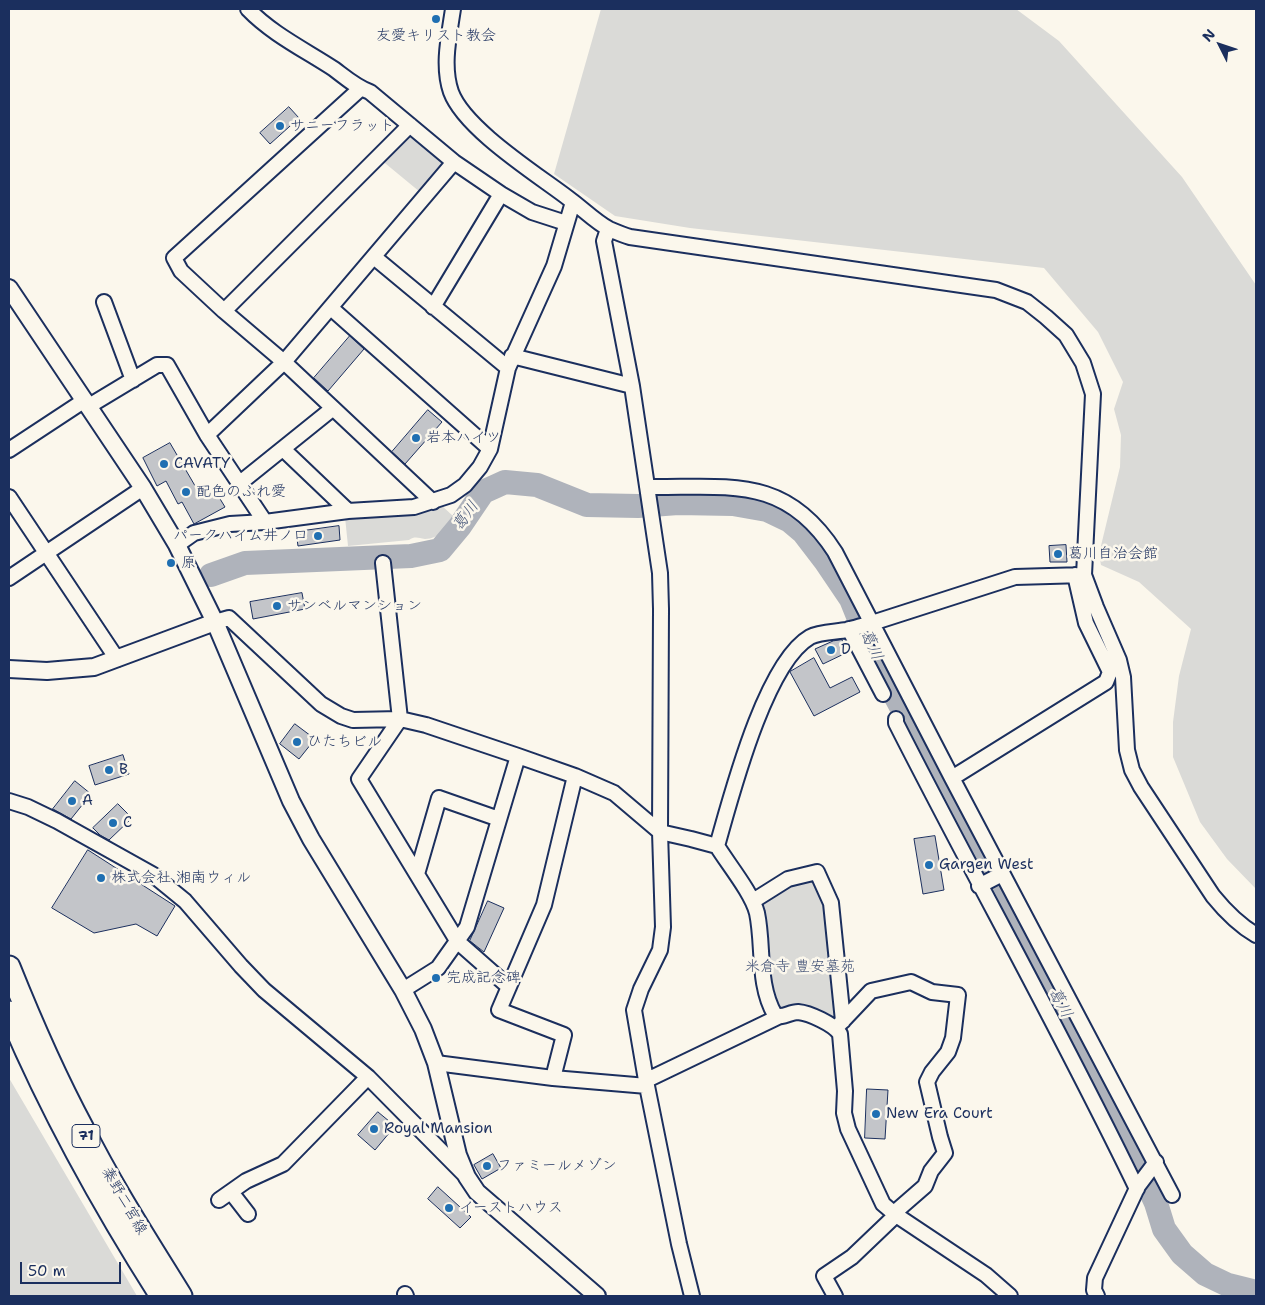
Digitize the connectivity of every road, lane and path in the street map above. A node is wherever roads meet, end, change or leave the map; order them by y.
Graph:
1 (248, 9) edge
2 (453, 9) edge
3 (360, 89) junction
4 (410, 125) junction
5 (454, 162) junction
6 (501, 194) junction
7 (573, 202) junction
8 (566, 223) junction
9 (608, 229) junction
10 (374, 257) junction
11 (9, 288) edge
12 (104, 302) dead end
13 (433, 306) junction
14 (330, 308) junction
15 (224, 311) junction
16 (284, 362) junction
17 (510, 362) junction
18 (133, 380) junction
19 (632, 386) junction
20 (87, 403) junction
21 (332, 409) junction
22 (207, 435) junction
23 (282, 449) junction
24 (490, 449) junction
25 (9, 450) edge
26 (240, 483) junction
27 (143, 488) junction
28 (647, 488) junction
29 (9, 497) edge
30 (432, 502) junction
31 (348, 511) junction
32 (265, 522) junction
33 (177, 545) junction
34 (46, 553) junction
35 (383, 563) dead end
36 (1079, 575) junction
37 (9, 578) edge
38 (216, 622) junction
39 (872, 623) junction
40 (849, 630) junction
41 (117, 660) junction
42 (9, 669) edge
43 (882, 694) dead end
44 (896, 719) dead end
45 (400, 720) junction
46 (518, 756) junction
47 (575, 776) junction
48 (952, 778) junction
49 (9, 801) edge
50 (499, 819) junction
51 (660, 832) junction
52 (717, 846) junction
53 (417, 874) junction
54 (1002, 874) junction
55 (979, 886) junction
56 (753, 901) junction
57 (1256, 936) edge
58 (458, 942) junction
59 (9, 967) edge
60 (509, 987) junction
61 (403, 990) junction
62 (9, 1012) edge
63 (778, 1017) junction
64 (839, 1024) junction
65 (436, 1063) junction
66 (368, 1076) junction
67 (553, 1078) junction
68 (647, 1083) junction
69 (1154, 1164) junction
70 (467, 1177) junction
71 (1138, 1187) junction
72 (231, 1192) junction
73 (1172, 1195) dead end
74 (219, 1200) dead end
75 (248, 1214) dead end
76 (895, 1214) junction
77 (161, 1296) edge
78 (181, 1296) edge
79 (597, 1296) edge
80 (692, 1296) edge
81 (835, 1296) edge
82 (1010, 1296) edge
83 (1097, 1296) edge

1 - 3 street
2 - 7 street
3 - 4 street
3 - 15 street
4 - 5 street
4 - 15 street
5 - 6 street
5 - 10 street
6 - 8 street
6 - 13 street
7 - 8 street
7 - 9 street
8 - 17 street
9 - 19 street
9 - 36 street
10 - 13 street
10 - 14 street
11 - 20 street
12 - 18 street
13 - 17 street
14 - 16 street
14 - 24 street
15 - 16 street
16 - 21 street
16 - 22 street
17 - 19 street
17 - 24 street
18 - 20 street
18 - 22 street
19 - 28 street
20 - 25 street
20 - 27 street
21 - 23 street
21 - 30 street
22 - 26 street
23 - 26 street
23 - 31 street
24 - 30 street
26 - 32 street
27 - 33 street
27 - 34 street
28 - 39 street
28 - 51 street
29 - 34 street
30 - 31 street
31 - 32 street
32 - 33 street
33 - 38 street
34 - 37 street
34 - 41 street
35 - 45 street
36 - 39 street
36 - 48 street
36 - 57 street
38 - 41 street
38 - 45 street
38 - 61 street
39 - 40 street
39 - 48 street
40 - 43 street
40 - 52 street
41 - 42 street
44 - 55 street
45 - 46 street
45 - 53 street
46 - 47 street
46 - 50 street
47 - 51 street
47 - 60 street
48 - 54 street
49 - 66 street
50 - 53 street
50 - 58 street
51 - 52 street
51 - 68 street
52 - 56 street
53 - 58 street
54 - 55 street
54 - 69 street
55 - 71 street
56 - 63 street
56 - 64 street
58 - 60 street
58 - 61 street
59 - 78 main road, 秦野二宮線 / 71
60 - 67 street
61 - 65 street
62 - 77 main road, 秦野二宮線 / 71
63 - 64 street
63 - 68 street
64 - 76 street
64 - 76 street
65 - 67 street
65 - 70 street
66 - 70 street
66 - 72 street
67 - 68 street
68 - 80 street
69 - 71 street
69 - 73 street
70 - 79 street
71 - 83 street
72 - 74 street
72 - 75 street
76 - 81 street
76 - 82 street

